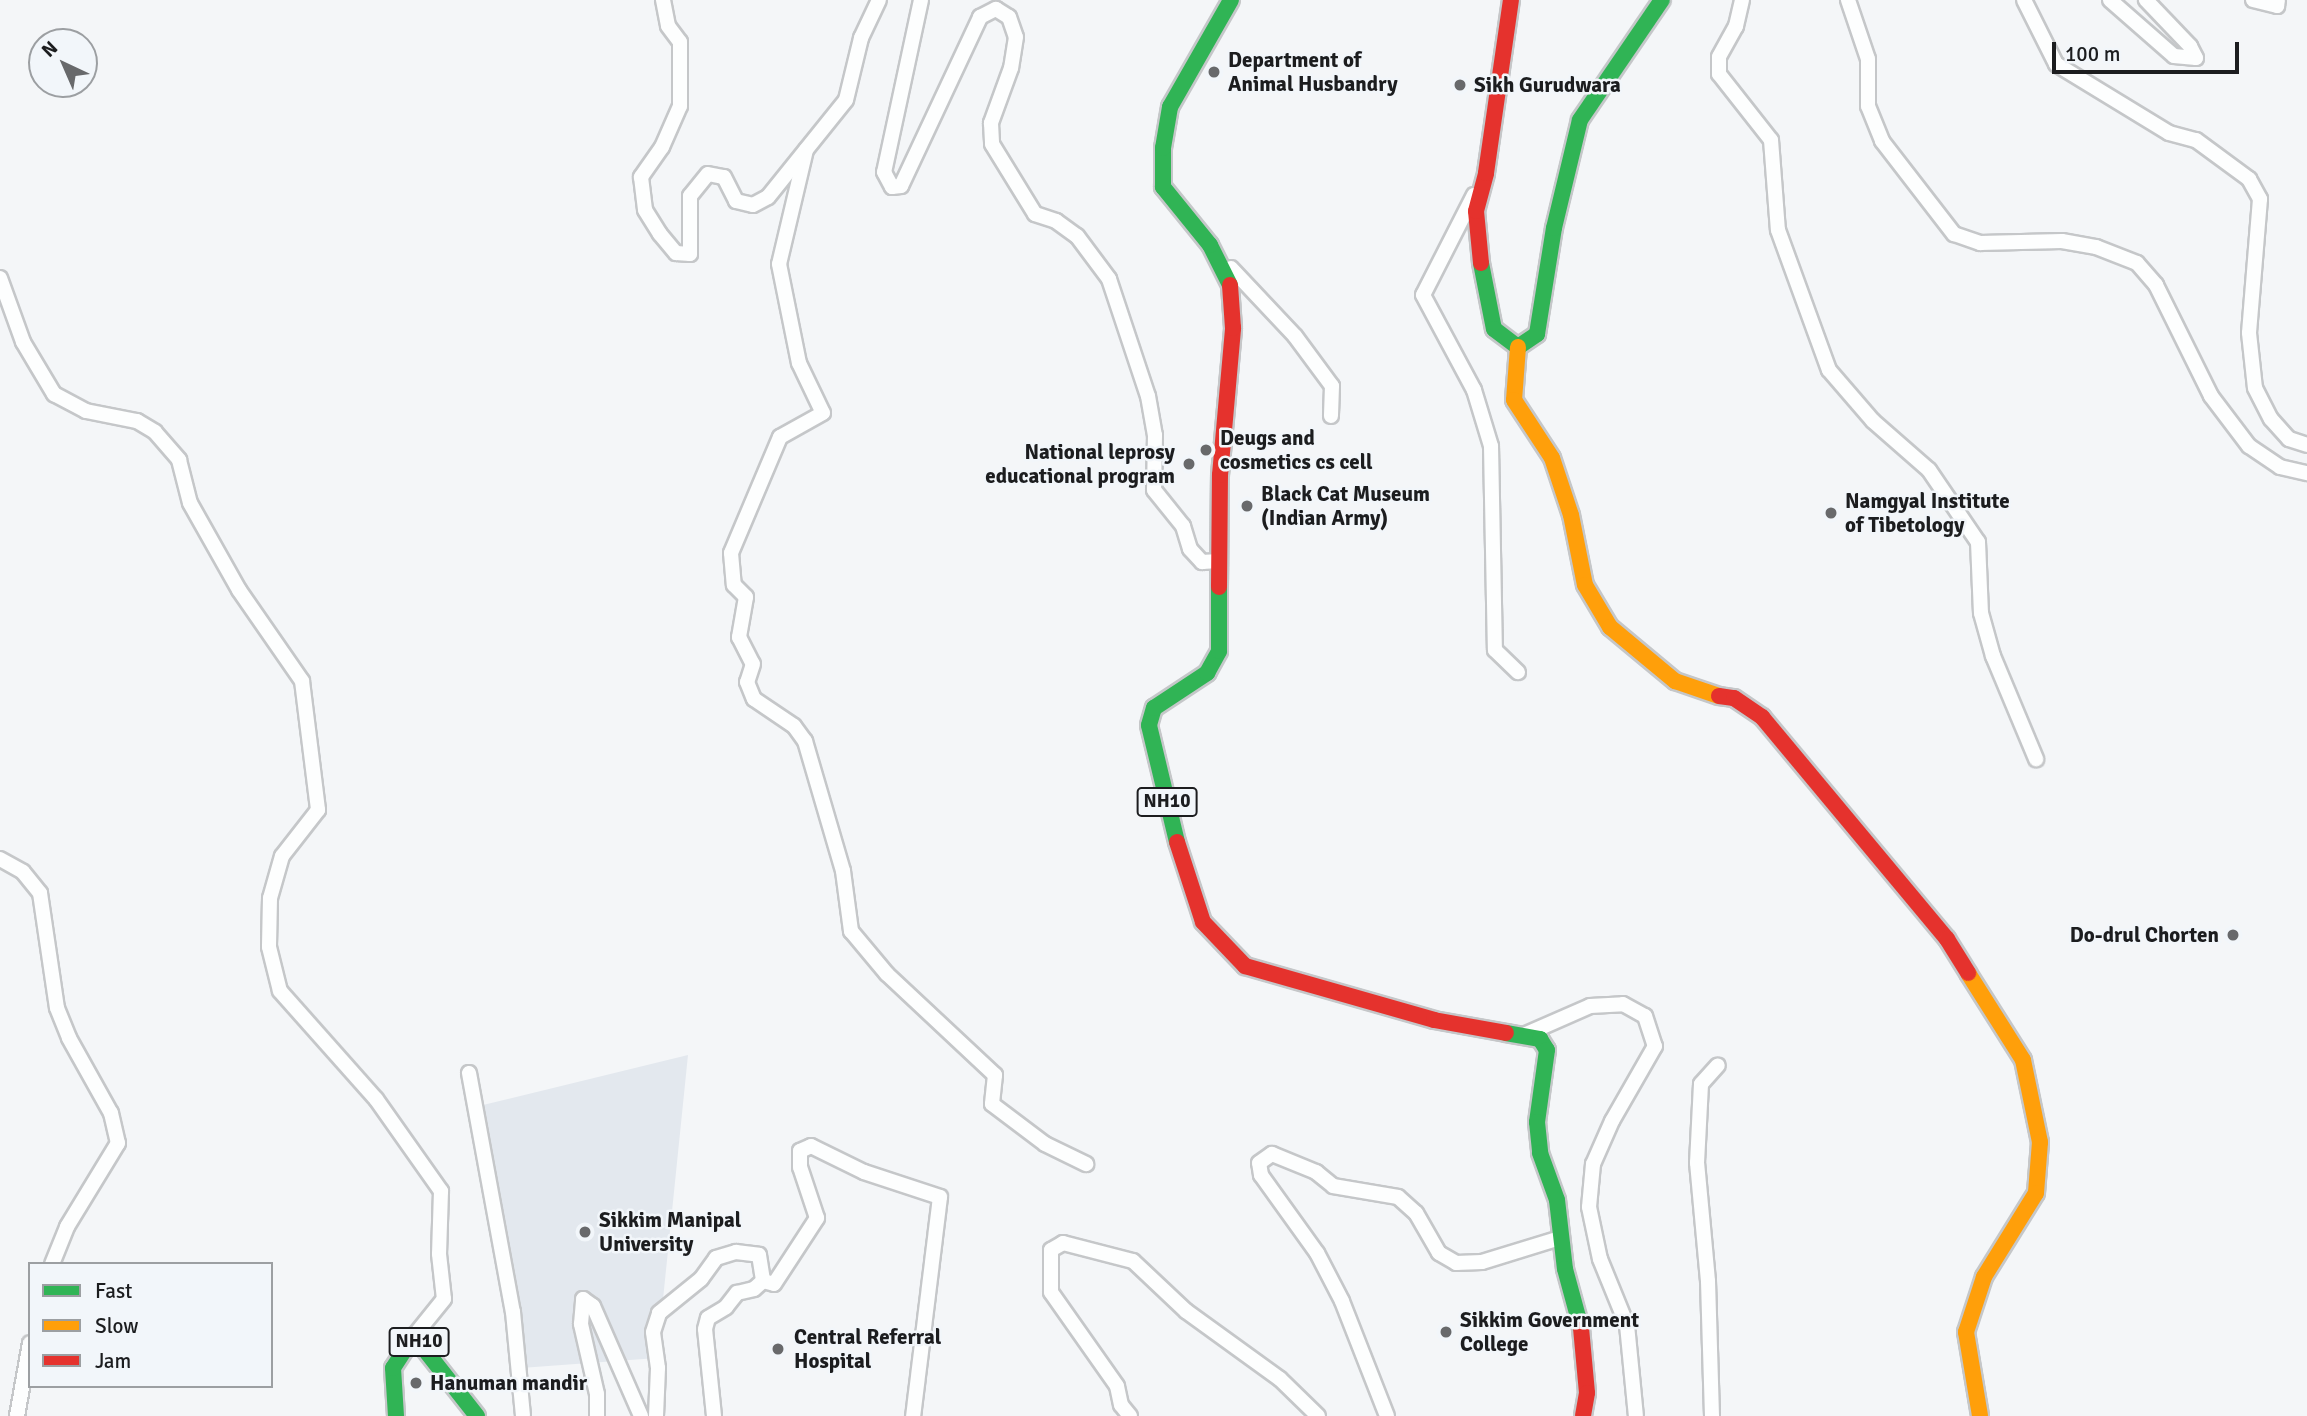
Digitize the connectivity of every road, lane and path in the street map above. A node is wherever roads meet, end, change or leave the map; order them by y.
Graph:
1 (663, 0) edge
2 (879, 0) edge
3 (920, 0) edge
4 (1231, 0) edge
5 (1511, 0) edge
6 (1661, 0) edge
7 (1742, 0) edge
8 (1848, 0) edge
9 (2024, 0) edge
10 (2110, 0) edge
11 (2146, 0) edge
12 (2253, 0) edge
13 (2277, 0) edge
14 (806, 150) junction
15 (1486, 173) junction
16 (1216, 256) junction
17 (0, 278) edge
18 (1517, 346) junction
19 (1331, 416) dead end
20 (2307, 445) edge
21 (2307, 473) edge
22 (1219, 561) junction
23 (1518, 672) dead end
24 (2036, 759) dead end
25 (0, 859) edge
26 (1524, 1035) junction
27 (1718, 1065) dead end
28 (468, 1073) dead end
29 (1086, 1164) dead end
30 (1560, 1238) junction
31 (53, 1262) edge
32 (763, 1281) junction
33 (414, 1336) junction
34 (28, 1354) edge
35 (17, 1416) edge
36 (396, 1416) edge
37 (477, 1416) edge
38 (523, 1416) edge
39 (597, 1416) edge
40 (641, 1416) edge
41 (656, 1416) edge
42 (714, 1416) edge
43 (913, 1416) edge
44 (1130, 1416) edge
45 (1318, 1416) edge
46 (1387, 1416) edge
47 (1583, 1416) edge
48 (1636, 1416) edge
49 (1712, 1416) edge
50 (1980, 1416) edge

1 - 14 street
2 - 14 street
3 - 22 street
4 - 16 main road, NH10
5 - 15 main road
6 - 18 main road
7 - 24 street
8 - 21 street
9 - 20 street
10 - 11 street
12 - 13 street
14 - 29 street
15 - 18 main road
15 - 23 street
16 - 19 street
16 - 22 main road, NH10
17 - 33 street
18 - 50 main road
22 - 26 main road, NH10
25 - 31 street
26 - 30 main road
26 - 48 street
27 - 49 street
28 - 38 street
30 - 46 street
30 - 47 main road
32 - 41 street
32 - 42 street
32 - 43 street
33 - 36 main road, NH10
33 - 37 main road, NH10
34 - 35 street
39 - 40 street
44 - 45 street

